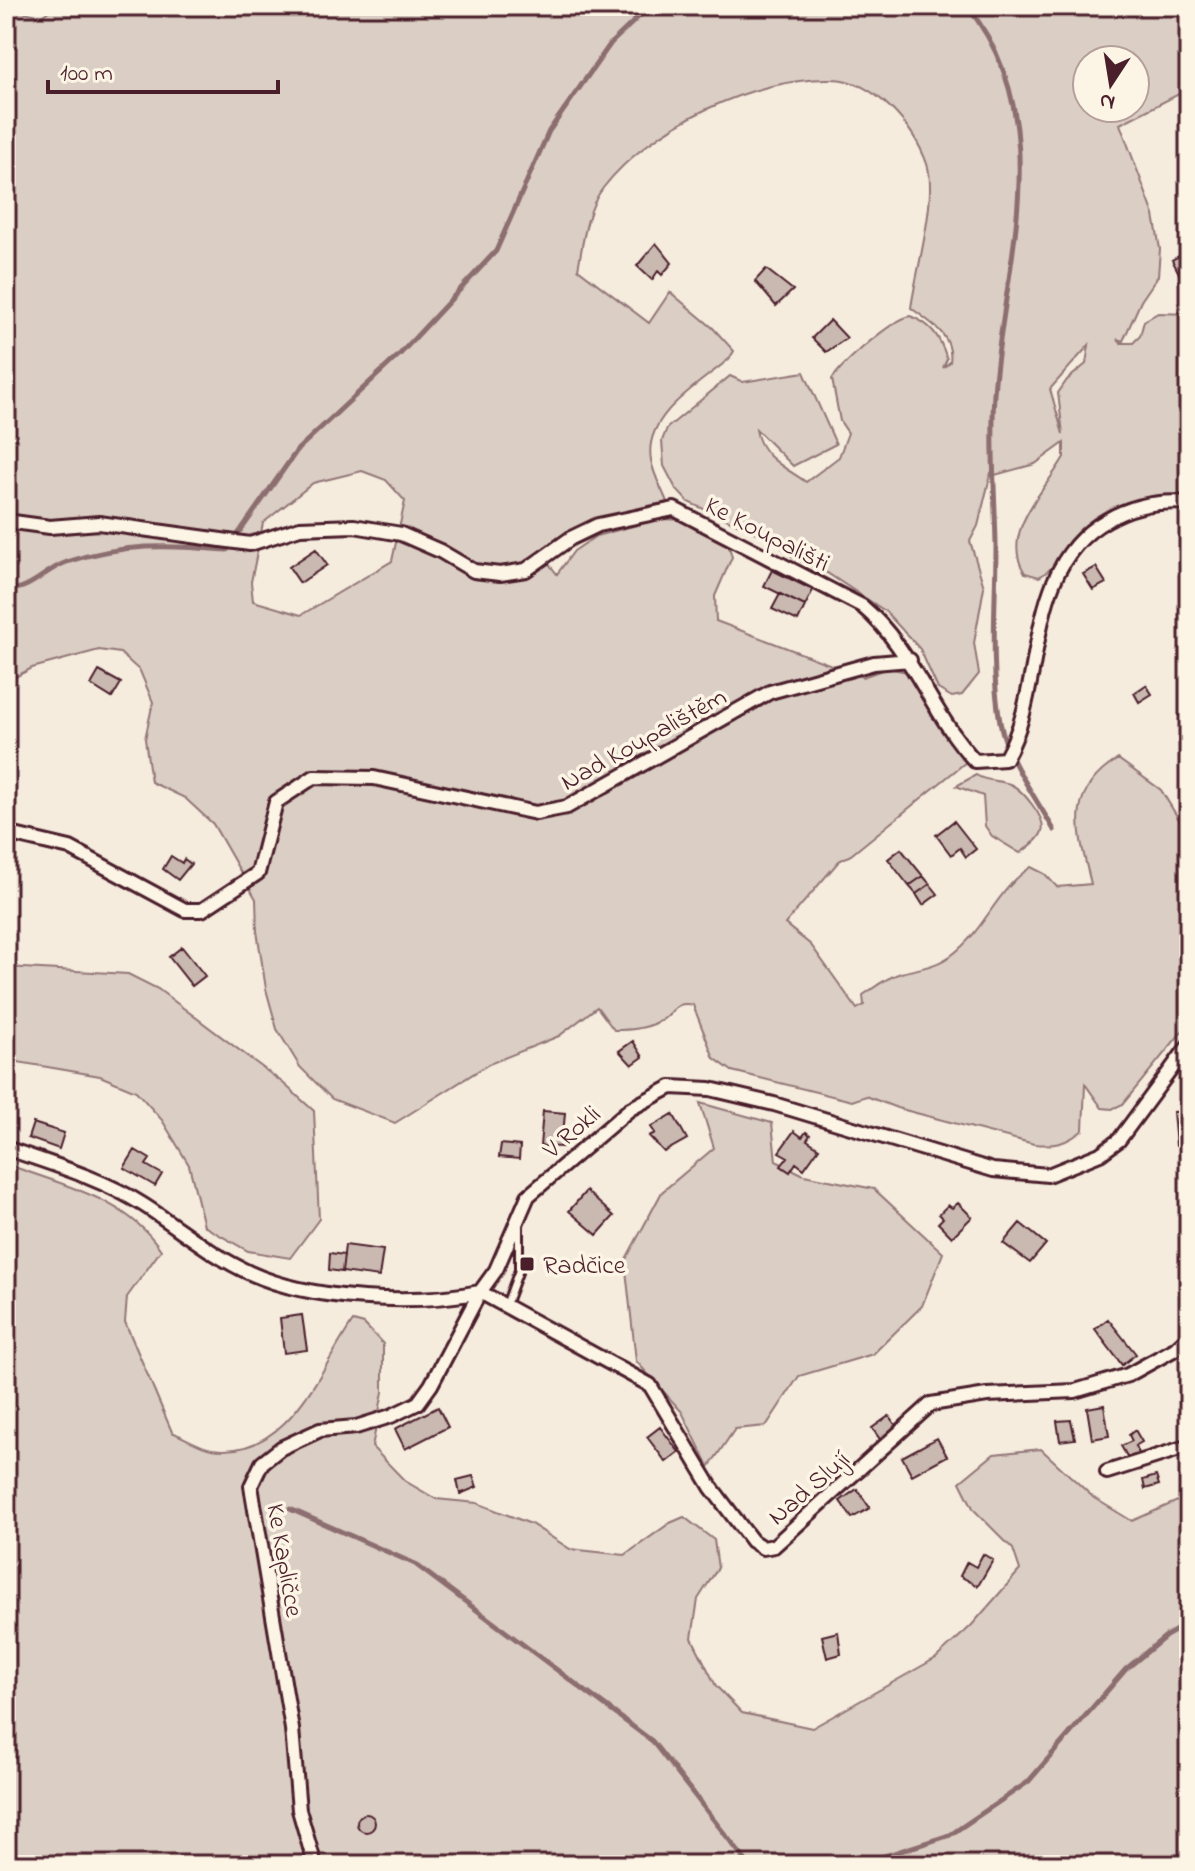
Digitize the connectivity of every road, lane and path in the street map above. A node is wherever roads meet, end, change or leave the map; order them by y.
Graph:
1 (1189, 503) edge
2 (6, 521) edge
3 (910, 660) junction
4 (6, 833) edge
5 (1189, 1045) edge
6 (6, 1148) edge
7 (519, 1211) junction
8 (480, 1292) junction
9 (505, 1307) junction
10 (1189, 1336) edge
11 (1189, 1446) edge
12 (1107, 1472) dead end
13 (315, 1865) edge

1 - 3 street, Ke Koupališti
2 - 3 street, Ke Koupališti
3 - 4 street, Nad Koupalištěm
5 - 7 street, V Rokli
6 - 8 street
7 - 8 street, V Rokli
7 - 9 lane
8 - 9 street, Nad Slují
8 - 13 street, Ke Kapličce
9 - 10 street, Nad Slují
11 - 12 street

